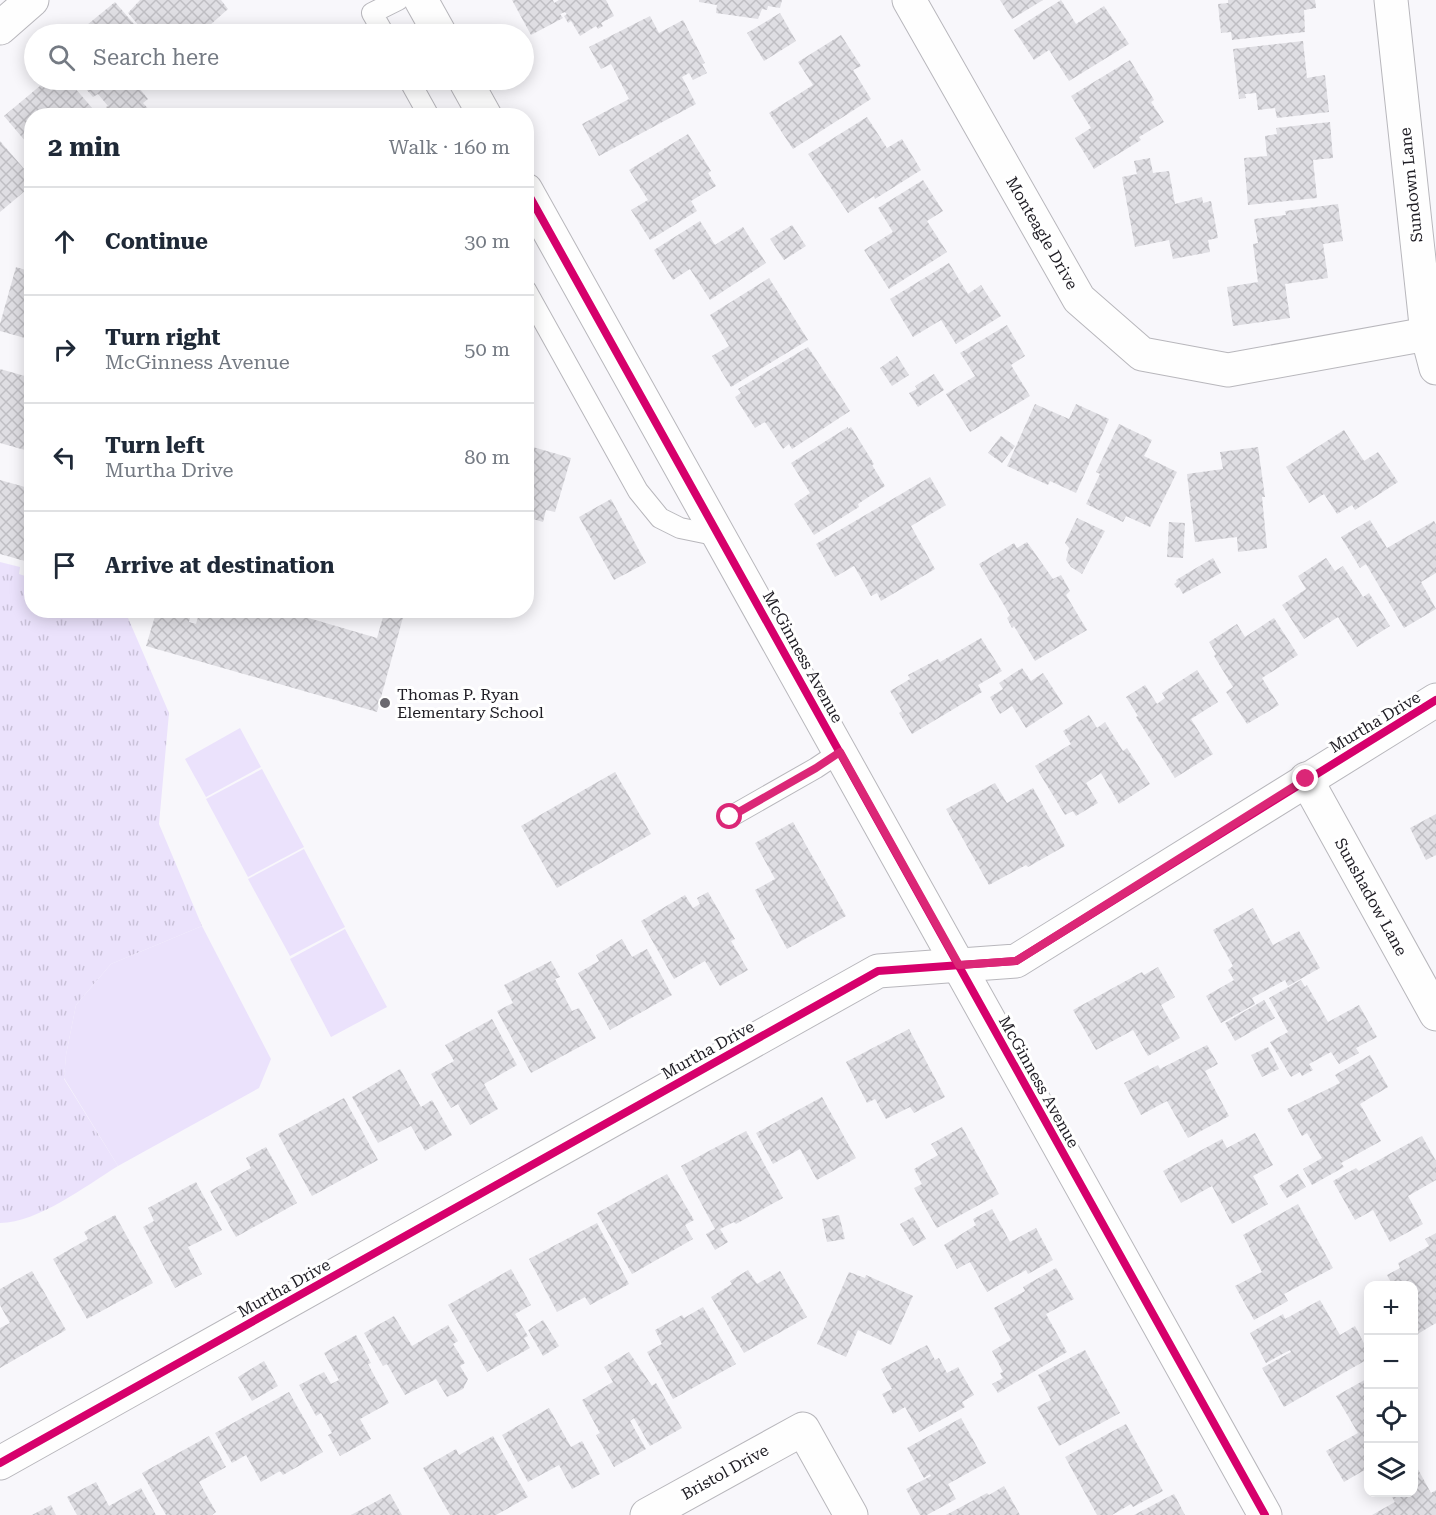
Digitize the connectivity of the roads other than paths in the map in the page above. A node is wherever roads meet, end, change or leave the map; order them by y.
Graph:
1 (32, 0) edge
2 (398, 0) edge
3 (421, 0) edge
4 (909, 0) edge
5 (1391, 0) edge
6 (378, 24) edge
7 (434, 24) edge
8 (0, 28) edge
9 (415, 90) edge
10 (471, 90) edge
11 (425, 108) edge
12 (481, 108) edge
13 (534, 204) edge
14 (534, 304) edge
15 (1427, 334) junction
16 (1436, 368) edge
17 (719, 536) junction
18 (1436, 700) edge
19 (840, 752) junction
20 (1306, 779) junction
21 (730, 817) dead end
22 (959, 965) junction
23 (1436, 1014) edge
24 (0, 1463) edge
25 (647, 1515) edge
26 (850, 1515) edge
27 (1265, 1515) edge

1 - 8 street
2 - 6 lane
3 - 7 street
4 - 15 street, Monteagle Drive
5 - 15 street, Sundown Lane
9 - 11 lane
10 - 12 street
13 - 17 street, McGinness Avenue
14 - 17 lane
15 - 16 street, Sundown Lane
17 - 19 street, McGinness Avenue
18 - 20 street, Murtha Drive
19 - 21 lane
19 - 22 street, McGinness Avenue
20 - 22 street, Murtha Drive
20 - 23 street, Sunshadow Lane
22 - 24 street, Murtha Drive
22 - 27 street, McGinness Avenue
25 - 26 street, Bristol Drive

